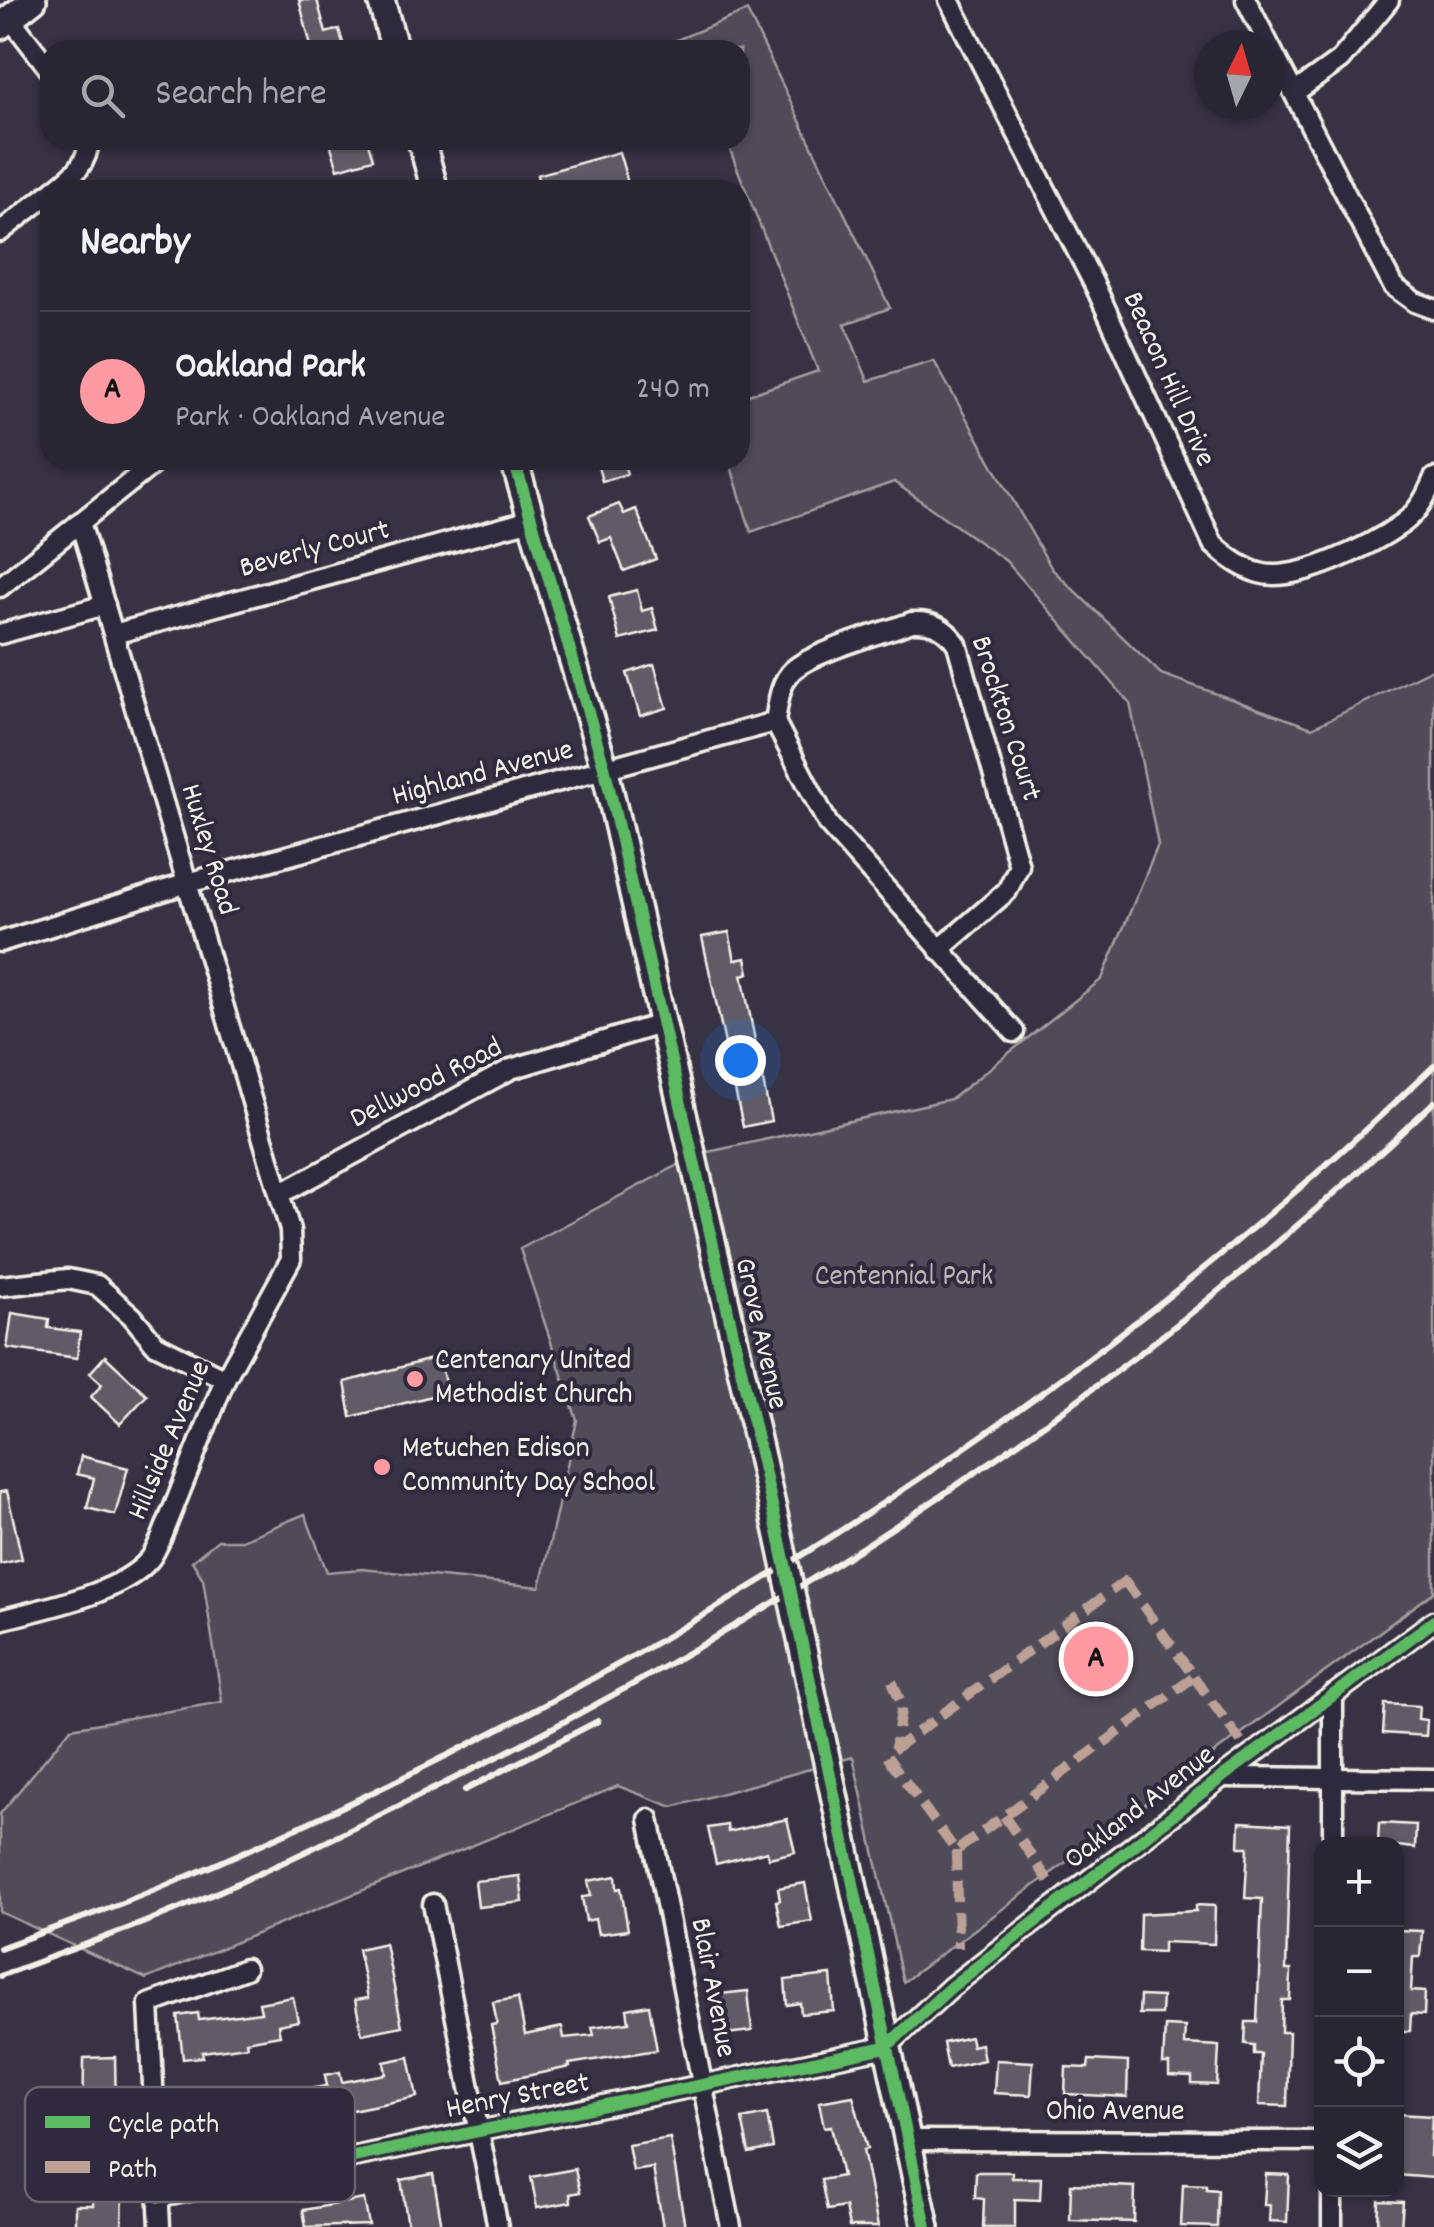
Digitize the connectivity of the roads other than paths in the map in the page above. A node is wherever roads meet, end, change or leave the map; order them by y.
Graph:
1 (33, 0) edge
2 (381, 0) edge
3 (948, 0) edge
4 (1246, 0) edge
5 (1389, 0) edge
6 (5, 22) edge
7 (392, 40) edge
8 (40, 59) edge
9 (1294, 93) junction
10 (87, 150) edge
11 (424, 150) edge
12 (67, 180) edge
13 (432, 180) edge
14 (40, 201) edge
15 (0, 232) edge
16 (1434, 308) edge
17 (145, 470) edge
18 (517, 470) edge
19 (1434, 478) edge
20 (531, 520) junction
21 (80, 522) junction
22 (0, 587) edge
23 (105, 605) junction
24 (0, 634) edge
25 (114, 634) junction
26 (775, 722) junction
27 (605, 770) junction
28 (188, 883) junction
29 (0, 942) edge
30 (938, 950) junction
31 (664, 1023) junction
32 (1014, 1032) dead end
33 (280, 1194) junction
34 (0, 1286) edge
35 (225, 1379) junction
36 (0, 1620) edge
37 (1434, 1621) edge
38 (1334, 1695) junction
39 (1222, 1777) junction
40 (1333, 1778) junction
41 (1434, 1780) edge
42 (649, 1819) dead end
43 (1333, 1837) edge
44 (433, 1904) dead end
45 (245, 1969) dead end
46 (886, 2047) junction
47 (154, 2087) edge
48 (702, 2087) junction
49 (479, 2131) junction
50 (908, 2140) junction
51 (1314, 2141) edge
52 (355, 2157) edge
53 (1332, 2197) edge
54 (498, 2227) edge
55 (732, 2227) edge
56 (926, 2227) edge
57 (1332, 2227) edge

1 - 6 street
2 - 7 street
3 - 19 street, Beacon Hill Drive
4 - 9 street
5 - 9 street
6 - 8 street
9 - 16 street
10 - 12 street
11 - 13 street
14 - 15 street
17 - 21 street
18 - 20 street, Grove Avenue
20 - 25 street, Beverly Court
20 - 27 street, Grove Avenue
21 - 22 street
21 - 23 street, Huxley Road
23 - 24 street
23 - 25 street, Huxley Road
25 - 28 street, Huxley Road
26 - 27 street, Highland Avenue
26 - 30 street
26 - 30 street, Brockton Court
27 - 28 street, Highland Avenue
27 - 31 street, Grove Avenue
28 - 29 street, Highland Avenue
28 - 33 street, Huxley Road
30 - 32 street
31 - 33 street, Dellwood Road
31 - 46 street, Grove Avenue
33 - 35 street, Hillside Avenue
34 - 35 street
35 - 36 street, Hillside Avenue
37 - 38 street, Oakland Avenue
38 - 39 street, Oakland Avenue
38 - 40 street
39 - 40 street
39 - 46 street, Oakland Avenue
40 - 41 street
40 - 43 street
42 - 48 street, Blair Avenue
44 - 49 street
45 - 47 street
46 - 48 street, Henry Street
46 - 50 street, Grove Avenue
48 - 49 street, Henry Street
48 - 55 street, Blair Avenue
49 - 52 street, Henry Street
49 - 54 street
50 - 51 street, Ohio Avenue
50 - 56 street, Grove Avenue
53 - 57 street

